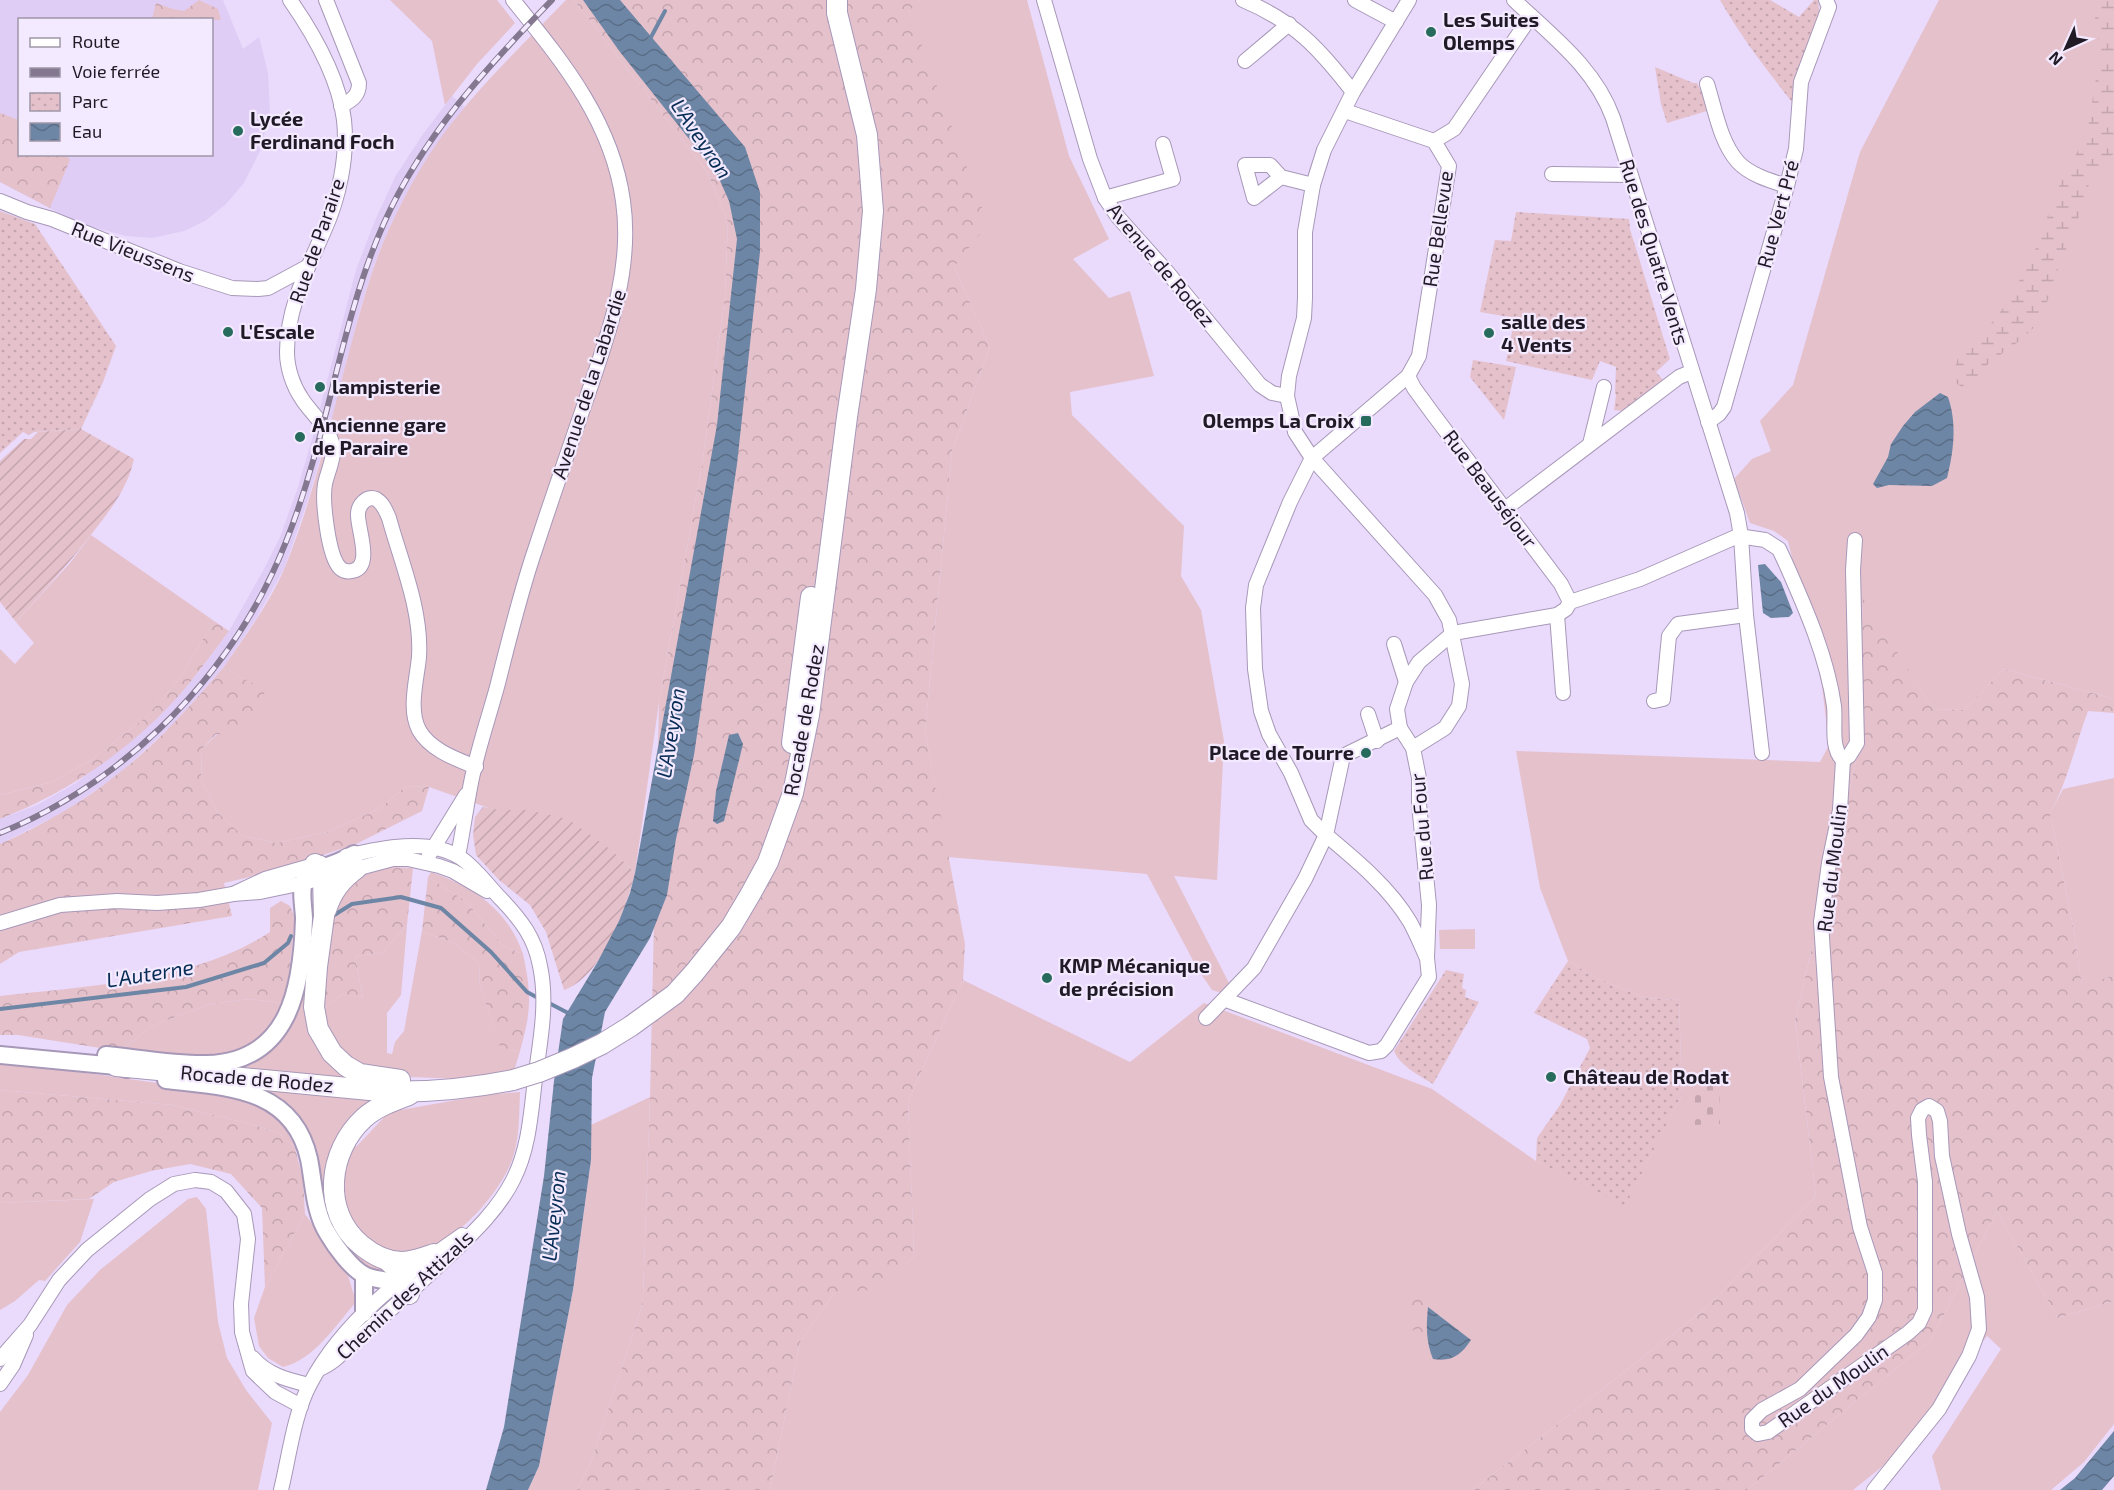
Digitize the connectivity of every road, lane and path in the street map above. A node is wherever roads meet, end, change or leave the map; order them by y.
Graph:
1 (290, 0) edge
2 (326, 0) edge
3 (513, 0) edge
4 (824, 0) edge
5 (837, 0) edge
6 (1044, 0) edge
7 (1243, 0) edge
8 (1355, 0) edge
9 (1409, 0) edge
10 (1514, 0) edge
11 (1831, 2) edge
12 (1531, 16) junction
13 (1396, 22) junction
14 (1289, 24) junction
15 (1245, 60) dead end
16 (1707, 84) dead end
17 (1353, 92) junction
18 (341, 106) junction
19 (1345, 111) junction
20 (1434, 141) junction
21 (1163, 144) dead end
22 (1552, 174) dead end
23 (1630, 175) junction
24 (1281, 177) dead end
25 (1312, 185) junction
26 (1787, 186) junction
27 (1105, 198) junction
28 (0, 201) edge
29 (307, 267) junction
30 (268, 288) junction
31 (297, 296) junction
32 (1691, 372) junction
33 (1408, 376) junction
34 (1604, 387) dead end
35 (1287, 396) junction
36 (1708, 422) junction
37 (1590, 444) junction
38 (1312, 458) junction
39 (1505, 509) junction
40 (1741, 536) junction
41 (1855, 540) dead end
42 (1570, 602) junction
43 (1557, 615) junction
44 (1746, 615) junction
45 (1453, 633) junction
46 (1394, 644) dead end
47 (1406, 682) junction
48 (1563, 693) dead end
49 (1654, 701) dead end
50 (1368, 714) dead end
51 (1400, 728) junction
52 (1377, 741) junction
53 (1413, 748) junction
54 (1762, 753) dead end
55 (1843, 760) junction
56 (476, 767) junction
57 (470, 788) junction
58 (1326, 835) junction
59 (434, 848) junction
60 (456, 855) junction
61 (355, 861) junction
62 (424, 862) junction
63 (319, 870) junction
64 (303, 883) junction
65 (233, 894) junction
66 (502, 900) junction
67 (324, 916) junction
68 (0, 923) edge
69 (1427, 958) junction
70 (692, 971) junction
71 (1226, 1000) junction
72 (1206, 1018) dead end
73 (3, 1055) edge
74 (116, 1066) junction
75 (478, 1087) junction
76 (416, 1092) junction
77 (488, 1216) junction
78 (434, 1254) junction
79 (387, 1260) junction
80 (364, 1275) junction
81 (403, 1285) junction
82 (364, 1313) junction
83 (30, 1325) junction
84 (246, 1349) junction
85 (0, 1359) edge
86 (319, 1369) junction
87 (0, 1384) edge
88 (309, 1385) junction
89 (301, 1406) junction
90 (281, 1490) edge
91 (1874, 1490) edge

1 - 18 street, Rue de Paraire
2 - 18 street
3 - 56 street, Avenue de la Labardie
4 - 70 highway, Rocade de Rodez
5 - 70 highway, Rocade de Rodez
6 - 27 street, Avenue de Rodez
7 - 14 street
8 - 13 street
9 - 13 street
10 - 12 street, Rue des Quatre Vents
11 - 26 street, Rue Vert Pré
12 - 20 street
12 - 23 street, Rue des Quatre Vents
13 - 17 street
14 - 15 street
14 - 17 street
16 - 26 street
17 - 19 street
18 - 29 street, Rue de Paraire
19 - 20 street, Rue Bellevue
19 - 25 street
20 - 33 street, Rue Bellevue
21 - 27 street
22 - 23 street
23 - 32 street, Rue des Quatre Vents
24 - 25 street
25 - 35 street
26 - 36 street, Rue Vert Pré
27 - 35 street, Avenue de Rodez
28 - 30 street, Rue Vieussens
29 - 30 street, Rue Vieussens
29 - 31 street, Rue de Paraire
30 - 31 street, Rue Vieussens
31 - 56 street, Rue de Paraire
32 - 36 street, Rue des Quatre Vents
32 - 37 street
33 - 38 street
33 - 39 street, Rue Beauséjour
34 - 37 street
35 - 38 street
36 - 40 street, Rue des Quatre Vents
37 - 39 street
38 - 45 street
38 - 58 street
39 - 42 street, Rue Beauséjour
40 - 42 street
40 - 44 street, Rue des Quatre Vents
40 - 55 street
41 - 55 street
42 - 43 street
43 - 45 street
43 - 48 street
44 - 49 street
44 - 54 street, Rue des Quatre Vents
45 - 47 street
45 - 53 street
46 - 47 street
47 - 51 street
50 - 52 street
51 - 52 street
51 - 53 street
52 - 58 street
53 - 69 street, Rue du Four
55 - 91 street, Rue du Moulin
56 - 57 street, Avenue de la Labardie
57 - 59 street, Avenue de la Labardie
57 - 60 street, Avenue de la Labardie
58 - 69 street
58 - 71 street
59 - 60 street, Chemin des Attizals
59 - 61 street, Chemin des Attizals
59 - 62 street
60 - 62 street
60 - 66 street, Chemin des Attizals
61 - 62 street
61 - 63 main road
61 - 67 highway
62 - 66 street, Chemin des Attizals
63 - 64 main road
63 - 65 street
63 - 67 highway
64 - 65 street
64 - 73 main road
65 - 68 street
66 - 77 street, Chemin des Attizals
67 - 75 highway
69 - 71 street, Rue du Four
70 - 75 highway, Rocade de Rodez, bridge
71 - 72 street
73 - 74 main road, Rocade de Rodez
74 - 76 highway, Rocade de Rodez
74 - 80 main road
75 - 76 highway, Rocade de Rodez
76 - 79 highway
77 - 78 street, Chemin des Attizals
77 - 81 street, Chemin des Attizals
78 - 79 highway
78 - 81 street, Chemin des Attizals
79 - 81 highway
80 - 81 main road
80 - 82 main road
81 - 82 street, Chemin des Attizals
81 - 86 street, Chemin des Attizals
82 - 86 street, Chemin des Attizals
83 - 84 street
83 - 85 street
83 - 87 street
84 - 88 street
84 - 89 street
86 - 88 street, Chemin des Attizals
88 - 89 street, Chemin des Attizals
89 - 90 street, Chemin des Attizals

